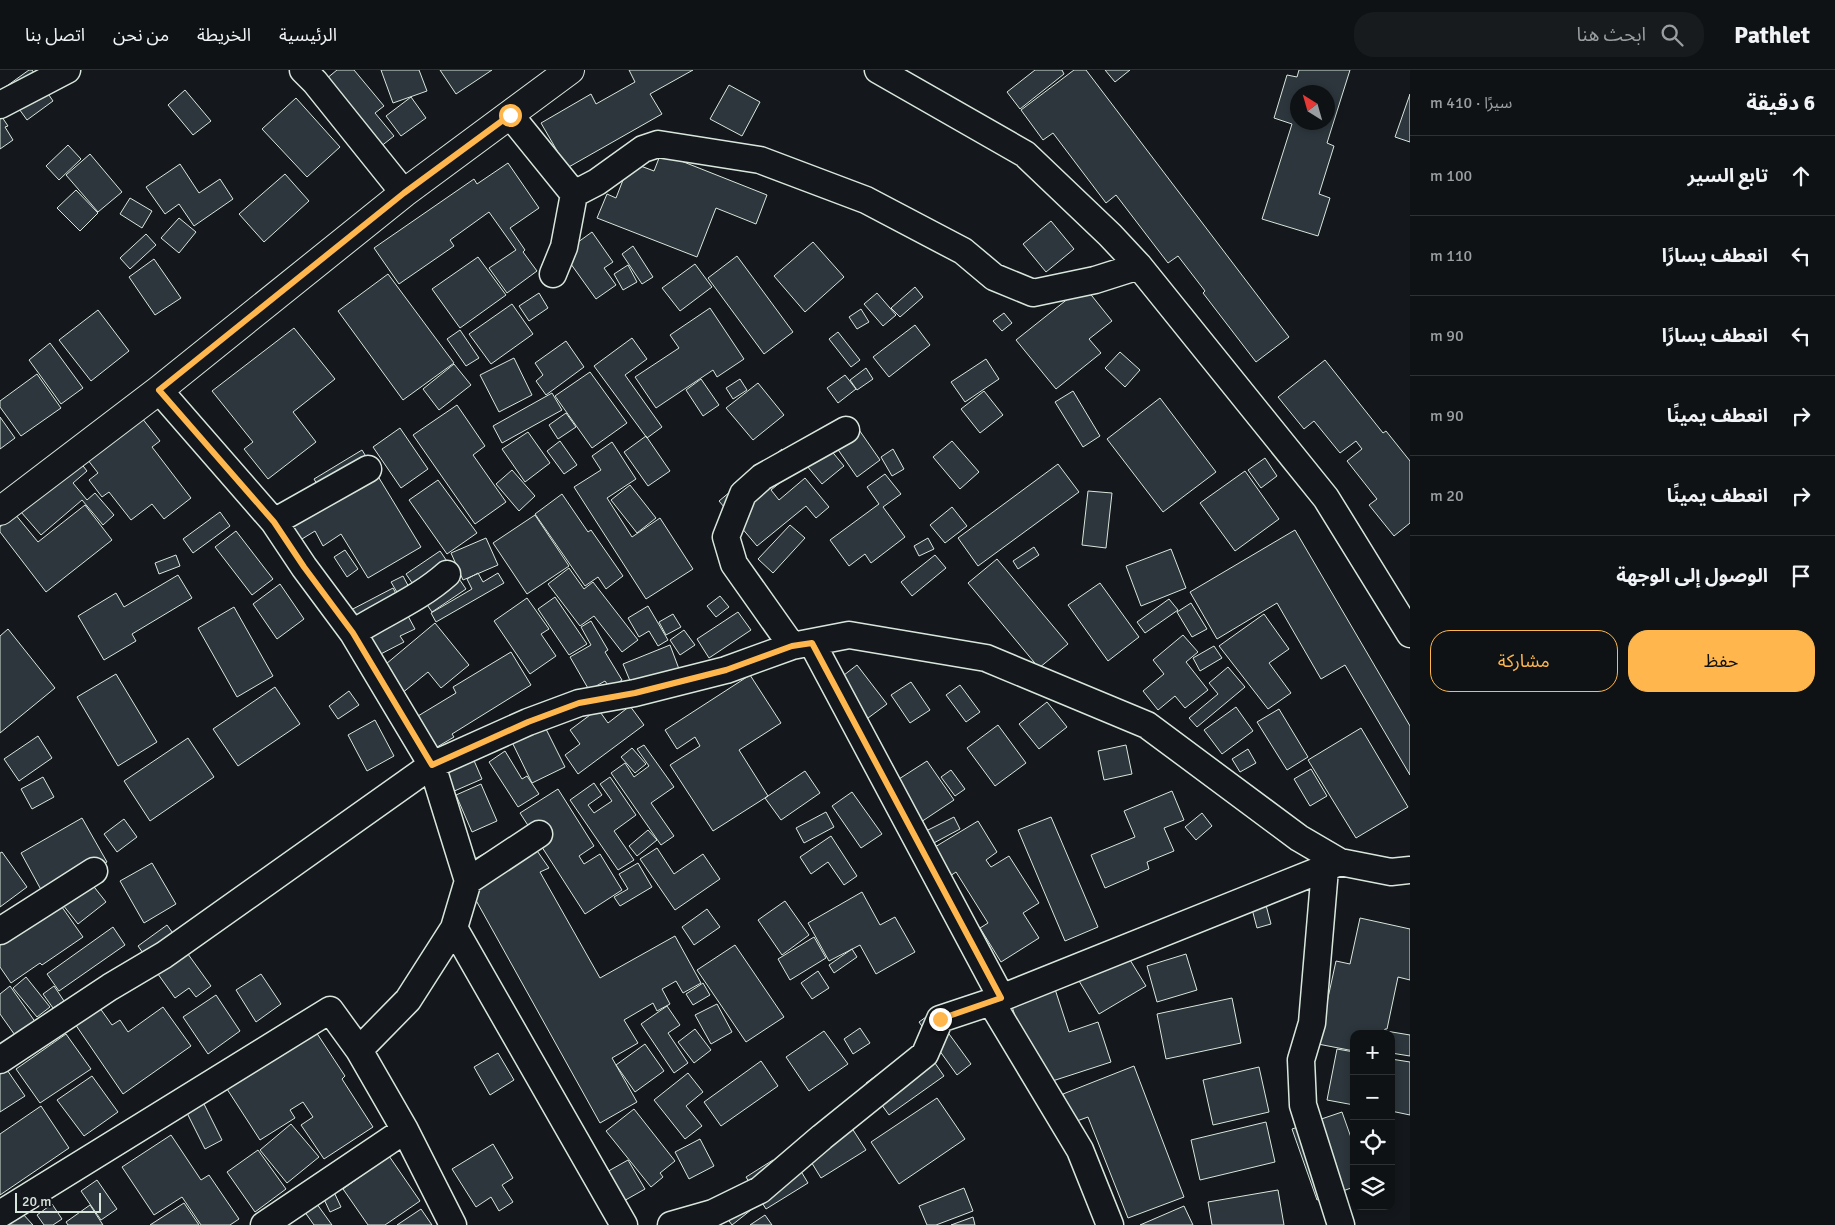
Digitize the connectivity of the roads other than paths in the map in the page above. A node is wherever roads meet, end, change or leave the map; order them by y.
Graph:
1 (67, 70) edge
2 (303, 70) edge
3 (570, 70) edge
4 (878, 70) edge
5 (0, 105) edge
6 (510, 115) junction
7 (404, 193) junction
8 (574, 194) junction
9 (1139, 266) junction
10 (553, 274) dead end
11 (159, 390) junction
12 (846, 430) dead end
13 (368, 469) dead end
14 (0, 511) edge
15 (274, 522) junction
16 (446, 574) dead end
17 (353, 633) junction
18 (1410, 634) edge
19 (802, 645) junction
20 (432, 765) junction
21 (539, 834) dead end
22 (1332, 865) junction
23 (1410, 870) edge
24 (94, 871) dead end
25 (468, 882) junction
26 (454, 928) junction
27 (0, 931) edge
28 (996, 1000) junction
29 (359, 1050) junction
30 (0, 1060) edge
31 (405, 1130) junction
32 (0, 1214) edge
33 (264, 1225) edge
34 (453, 1225) edge
35 (624, 1225) edge
36 (671, 1225) edge
37 (1110, 1225) edge
38 (1341, 1225) edge

1 - 5 street
2 - 7 street
3 - 6 main road
4 - 9 street
6 - 7 main road
6 - 8 street
7 - 11 main road
8 - 9 street
8 - 10 street
9 - 18 street
11 - 14 main road
11 - 15 street
12 - 19 street
13 - 15 street
15 - 17 street
16 - 17 street
17 - 20 street
19 - 20 street
19 - 22 street
19 - 28 street
20 - 25 street
20 - 30 street
21 - 25 street
22 - 23 street
22 - 28 street
22 - 38 street
24 - 27 street
25 - 26 street
26 - 29 street
26 - 35 street
28 - 36 street
28 - 37 street
29 - 31 street
29 - 32 street
31 - 33 street
31 - 34 street

